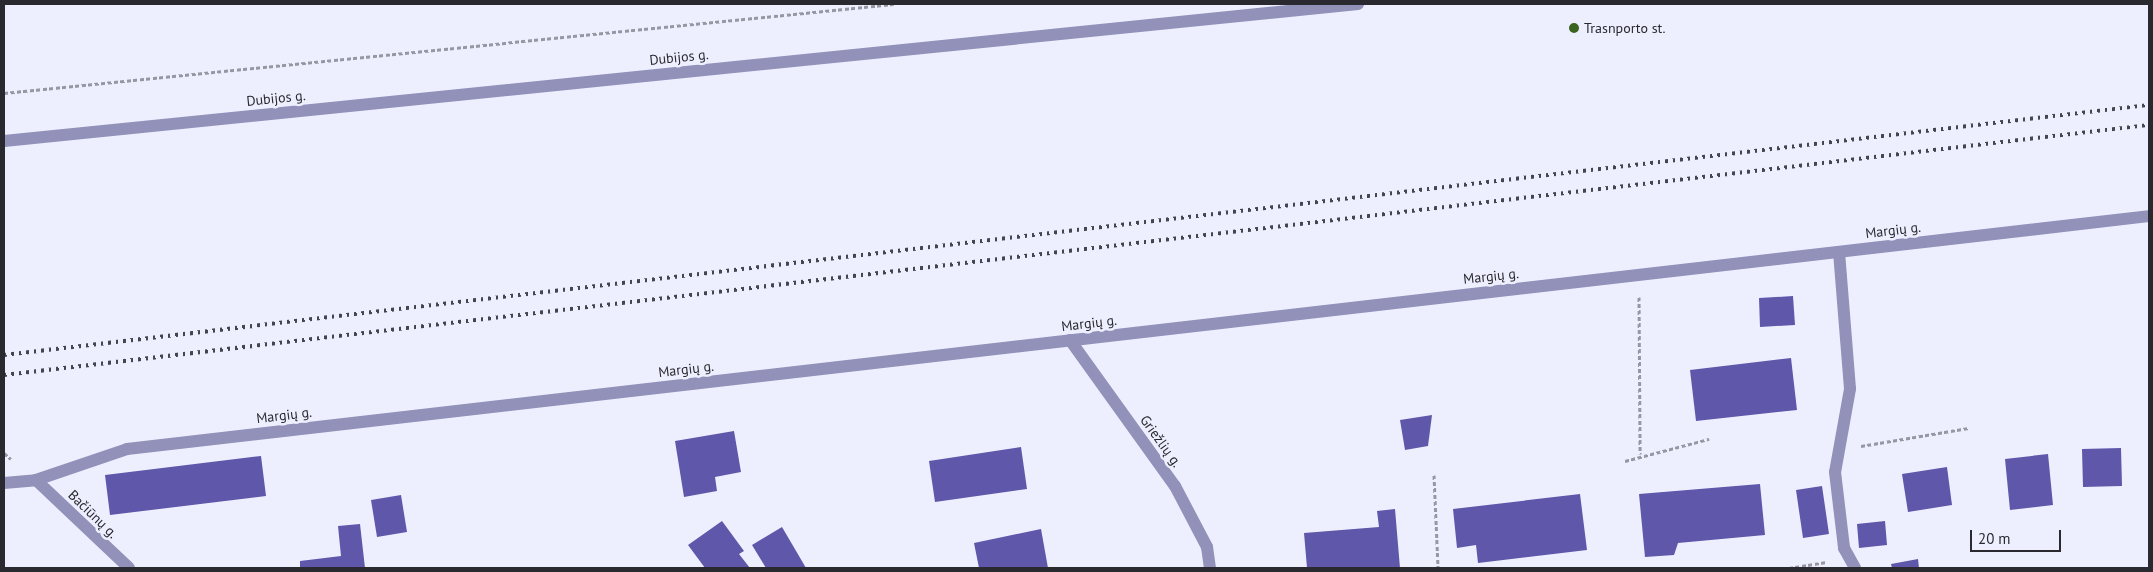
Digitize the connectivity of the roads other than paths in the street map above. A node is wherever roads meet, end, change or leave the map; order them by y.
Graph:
1 (1358, 4) edge
2 (4, 141) edge
3 (2149, 216) edge
4 (1839, 252) junction
5 (1070, 340) junction
6 (36, 480) junction
7 (4, 483) edge
8 (1852, 563) edge
9 (130, 568) edge
10 (1210, 568) edge

1 - 2 street, Dubijos g.
3 - 4 street, Margių g.
4 - 5 street, Margių g.
4 - 8 street
5 - 6 street, Margių g.
5 - 10 street, Griežlių g.
6 - 7 street, Margių g.
6 - 9 street, Bačiūnų g.

